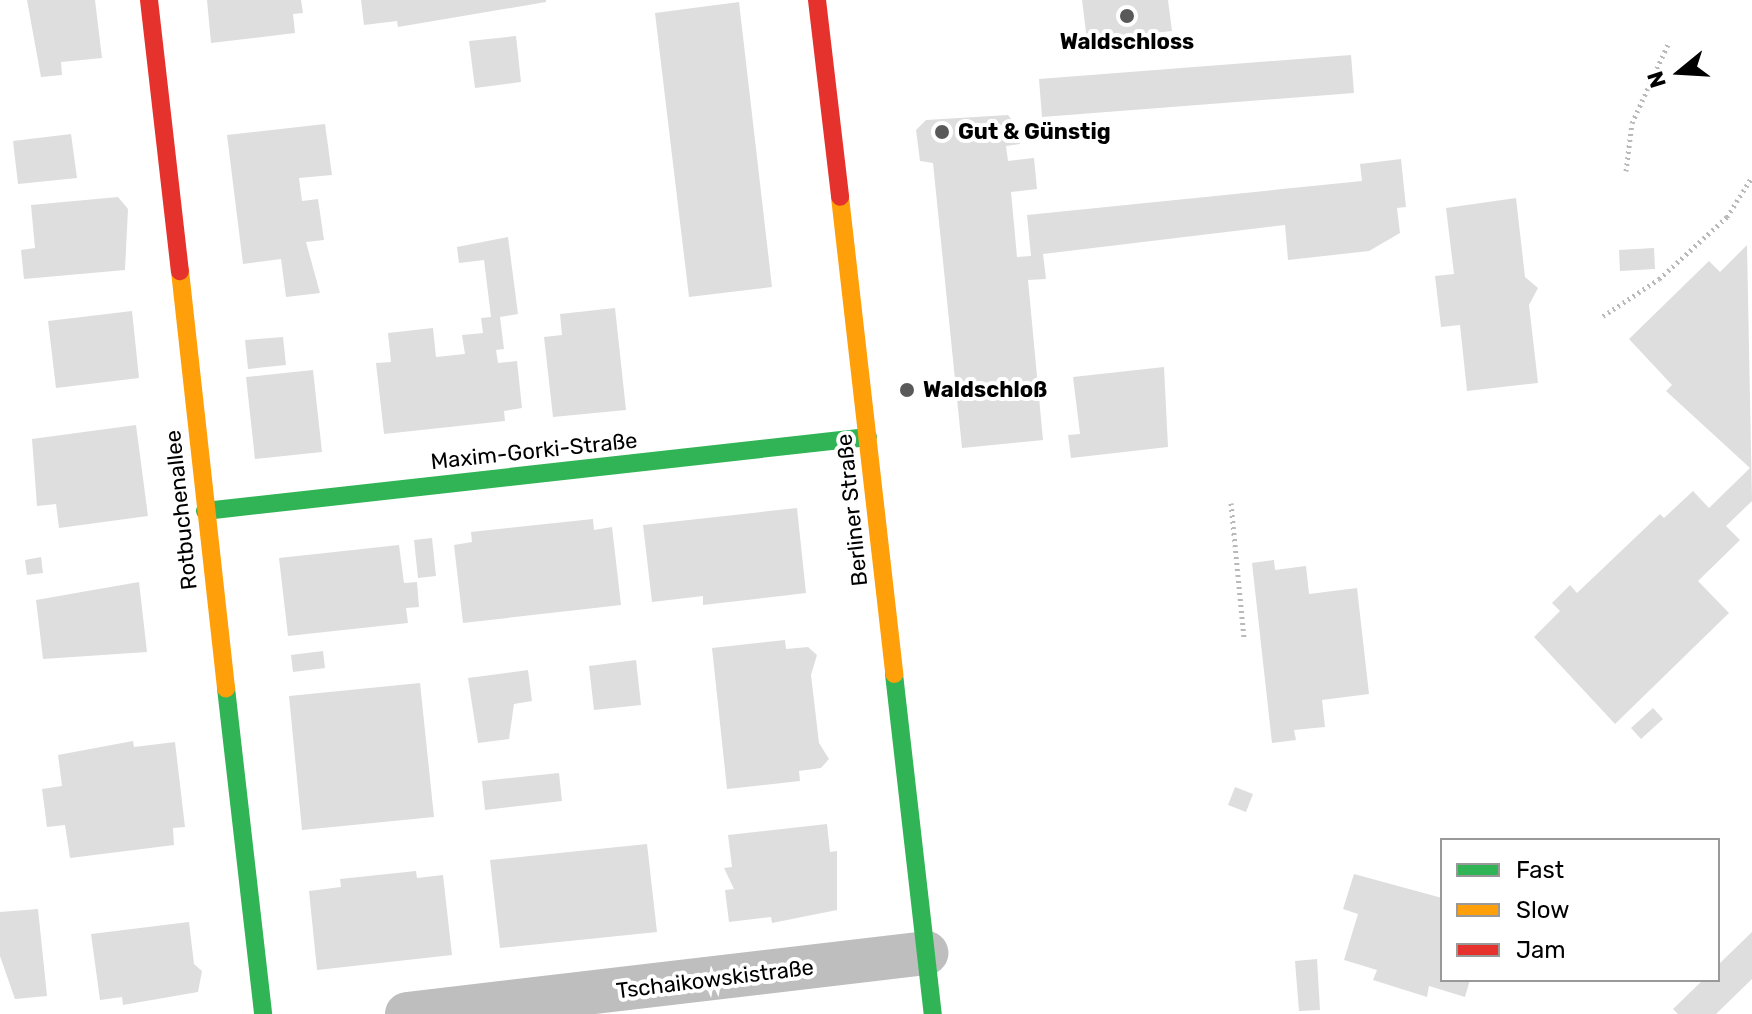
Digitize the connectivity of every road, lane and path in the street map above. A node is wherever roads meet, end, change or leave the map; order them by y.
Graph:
1 (149, 0) edge
2 (817, 0) edge
3 (1669, 42) dead end
4 (1626, 171) dead end
5 (1752, 177) edge
6 (1603, 316) dead end
7 (868, 437) junction
8 (1231, 503) dead end
9 (205, 511) junction
10 (1244, 638) dead end
11 (926, 953) junction
12 (263, 1014) edge
13 (407, 1014) edge
14 (933, 1014) edge

1 - 9 street, Rotbuchenallee
2 - 7 street, Berliner Straße
3 - 4 path
5 - 6 path
7 - 9 street, Maxim-Gorki-Straße
7 - 11 street, Berliner Straße
8 - 10 path
9 - 12 street, Rotbuchenallee
11 - 13 street, Tschaikowskistraße
11 - 14 street, Berliner Straße

